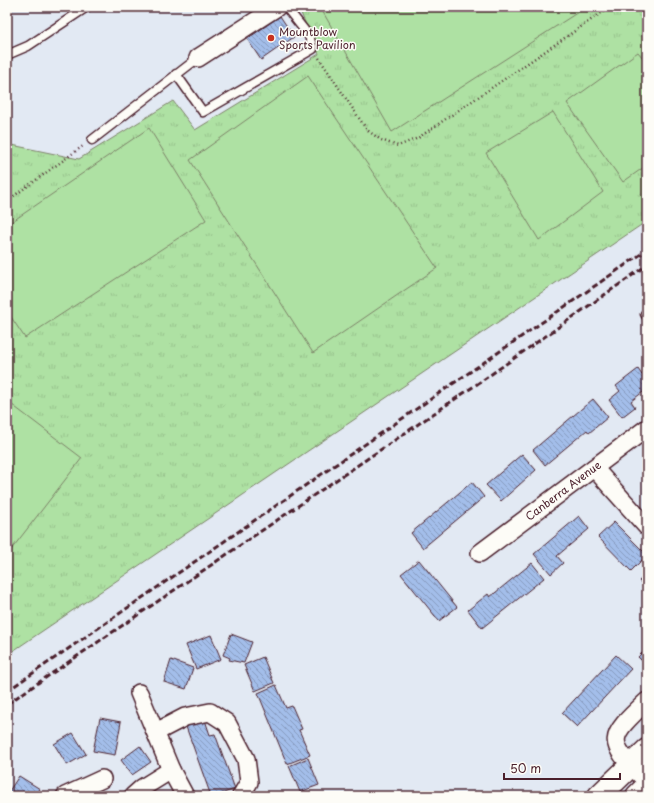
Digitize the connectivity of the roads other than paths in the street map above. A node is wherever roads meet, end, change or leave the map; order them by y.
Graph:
1 (87, 7) edge
2 (277, 7) edge
3 (286, 7) edge
4 (7, 55) edge
5 (198, 58) joint
6 (176, 74) junction
7 (92, 140) road end
8 (647, 428) edge
9 (594, 468) junction
10 (647, 527) edge
11 (480, 553) dead end
12 (139, 692) dead end
13 (647, 701) edge
14 (156, 732) junction
15 (647, 750) edge
16 (631, 765) junction
17 (171, 770) junction
18 (102, 779) dead end
19 (647, 782) edge
20 (647, 786) edge
21 (72, 795) edge
22 (133, 796) edge
23 (185, 796) edge
24 (242, 796) edge
25 (599, 796) edge
26 (637, 796) edge

1 - 4 lane
2 - 5 street
3 - 6 lane
5 - 6 lane
6 - 7 lane
8 - 9 street, Canberra Avenue
9 - 10 street
9 - 11 street, Canberra Avenue
12 - 14 street
13 - 16 street
14 - 17 street
14 - 24 street
15 - 16 main road
16 - 19 street
16 - 25 main road
17 - 22 street
17 - 23 street
18 - 21 street
20 - 26 main road

